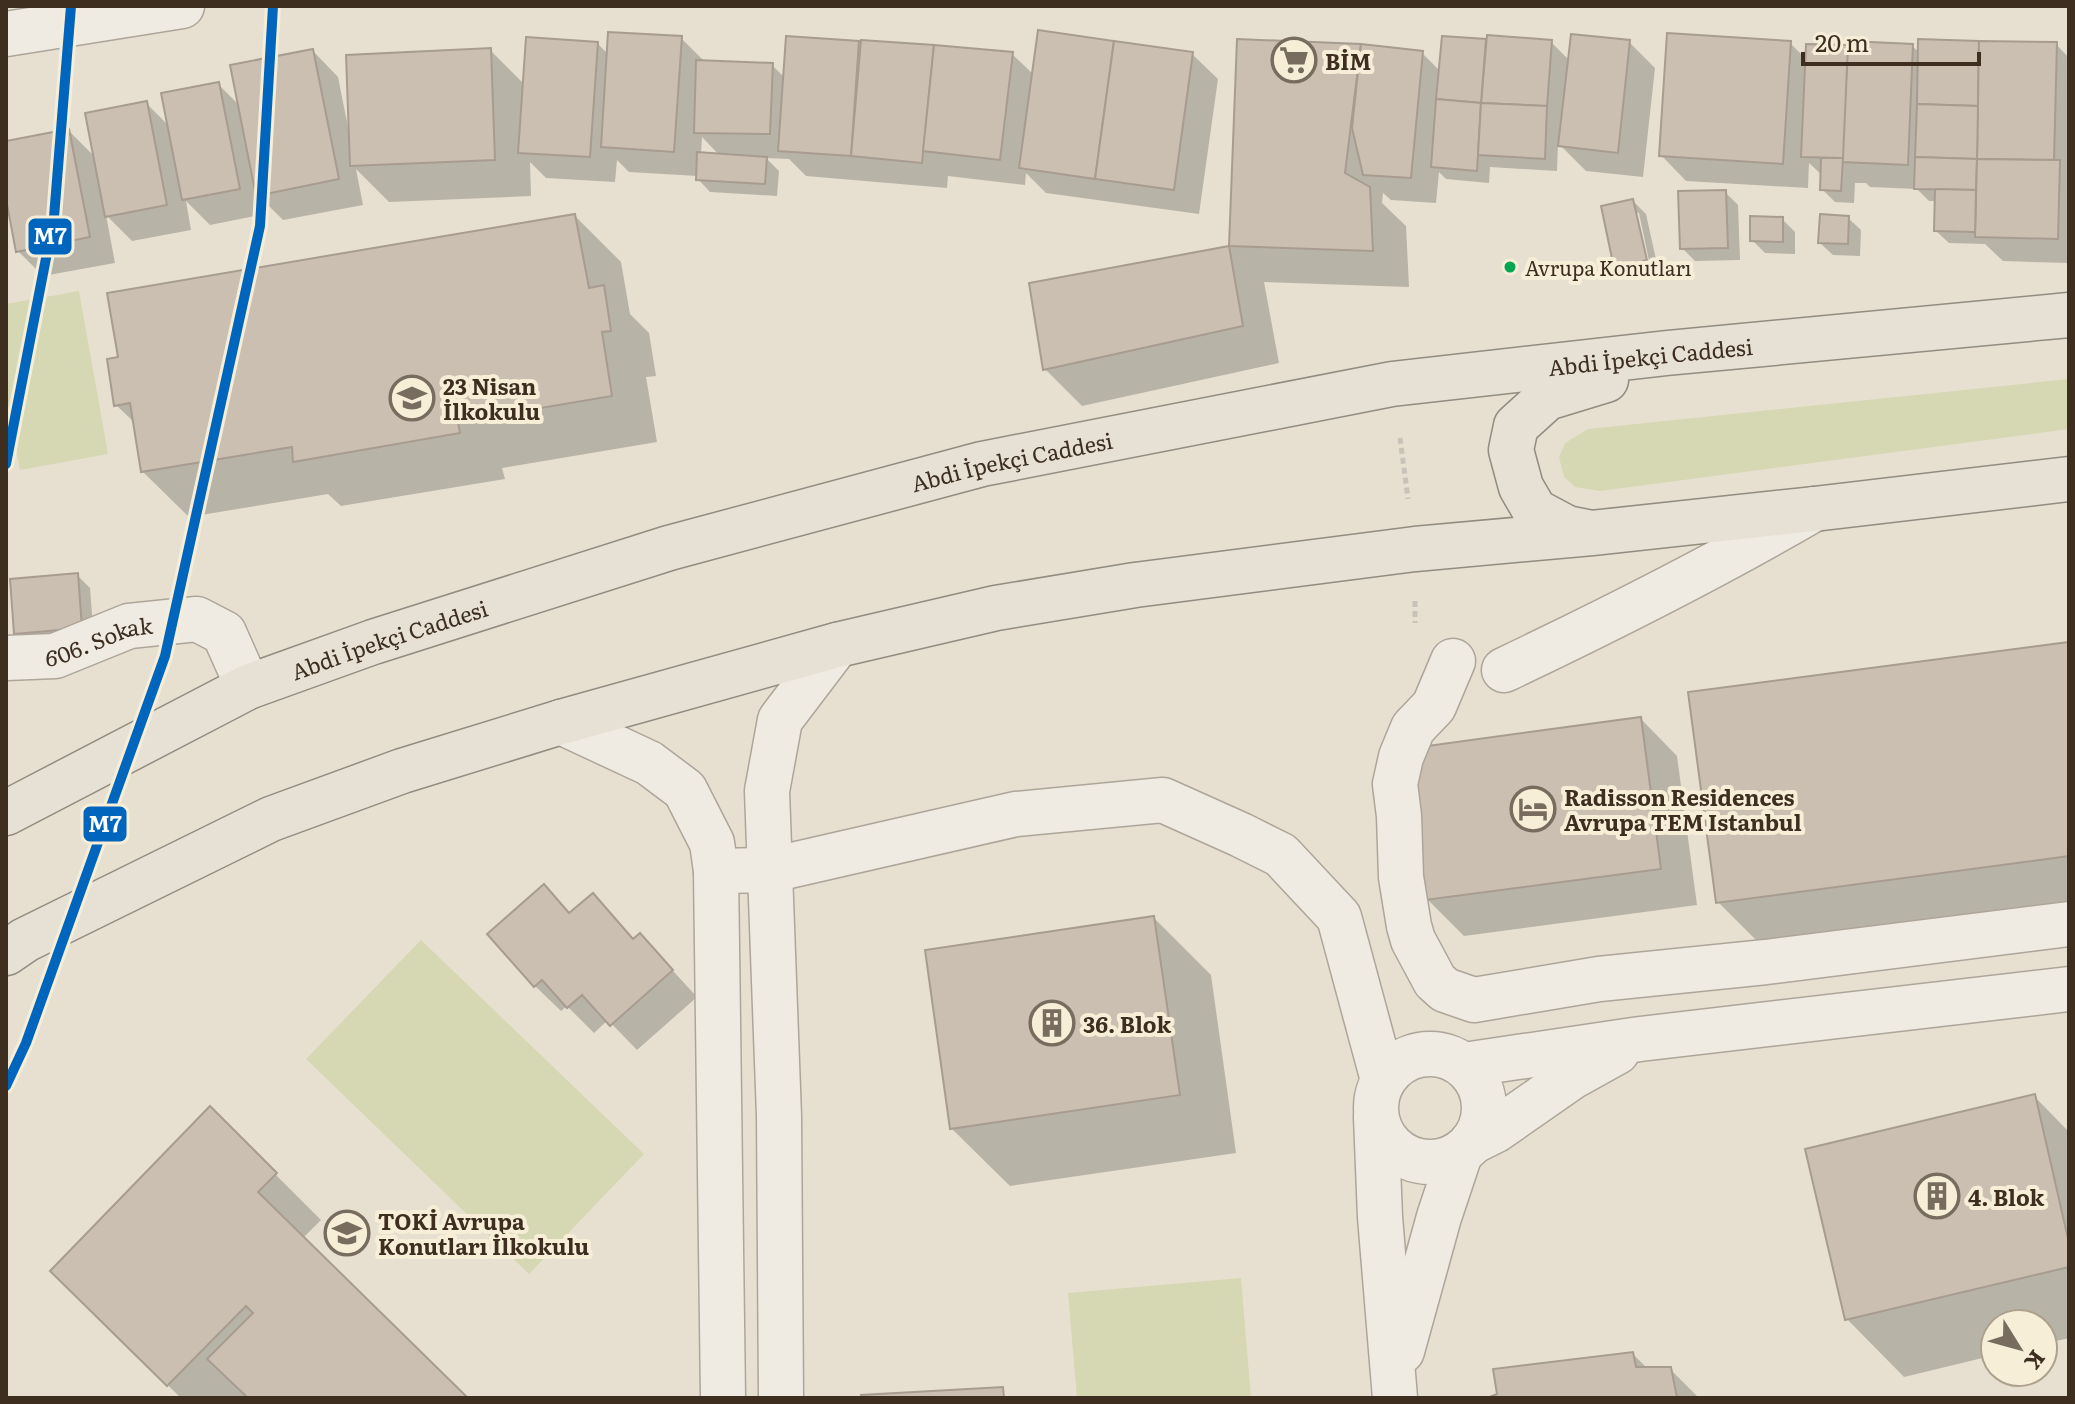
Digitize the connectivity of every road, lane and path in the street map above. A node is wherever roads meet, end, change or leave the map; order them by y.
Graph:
1 (182, 6) edge
2 (6, 34) edge
3 (2064, 313) edge
4 (1667, 353) junction
5 (2069, 479) edge
6 (1814, 509) junction
7 (1592, 533) junction
8 (837, 645) junction
9 (6, 658) edge
10 (1453, 661) dead end
11 (1504, 670) dead end
12 (248, 687) junction
13 (561, 722) junction
14 (6, 813) edge
15 (771, 870) junction
16 (716, 871) junction
17 (2069, 924) edge
18 (6, 953) edge
19 (2069, 989) edge
20 (1640, 1039) junction
21 (1464, 1065) junction
22 (1379, 1098) junction
23 (1466, 1148) junction
24 (1395, 1388) edge
25 (723, 1398) edge
26 (781, 1398) edge

1 - 2 street
3 - 4 main road, Abdi İpekçi Caddesi
4 - 7 main road
4 - 12 main road, Abdi İpekçi Caddesi
5 - 6 main road
6 - 7 main road
6 - 11 street
7 - 8 main road
8 - 13 main road
8 - 15 street
9 - 12 street, 606. Sokak
10 - 17 street
12 - 14 main road, Abdi İpekçi Caddesi
13 - 16 street
13 - 18 main road
15 - 16 street
15 - 22 street
15 - 26 street
16 - 25 street
19 - 20 street
20 - 21 street
20 - 23 street
21 - 22 street
21 - 23 street
22 - 23 street
22 - 24 street
23 - 24 street

